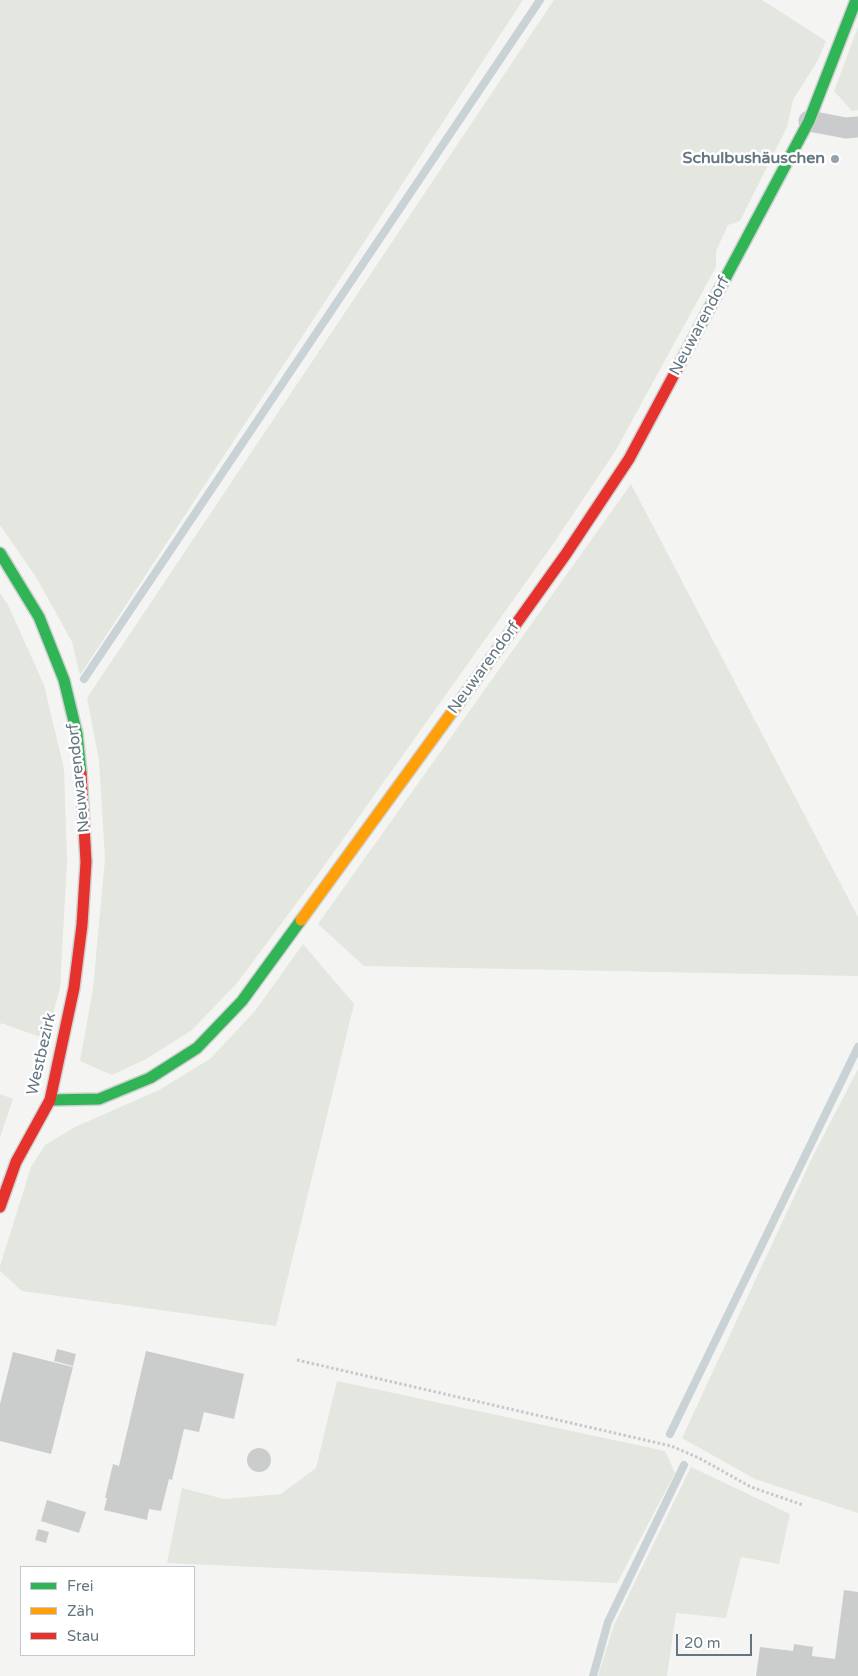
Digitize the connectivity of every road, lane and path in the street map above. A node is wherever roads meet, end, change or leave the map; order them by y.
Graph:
1 (856, 0) edge
2 (809, 121) junction
3 (858, 127) edge
4 (0, 553) edge
5 (74, 988) joint
6 (50, 1100) junction
7 (0, 1207) edge
8 (297, 1360) dead end
9 (803, 1505) dead end

1 - 2 street, Neuwarendorf
2 - 3 street
2 - 6 street, Neuwarendorf
4 - 5 street, Neuwarendorf
5 - 6 street, Westbezirk
6 - 7 street, Westbezirk
8 - 9 path

